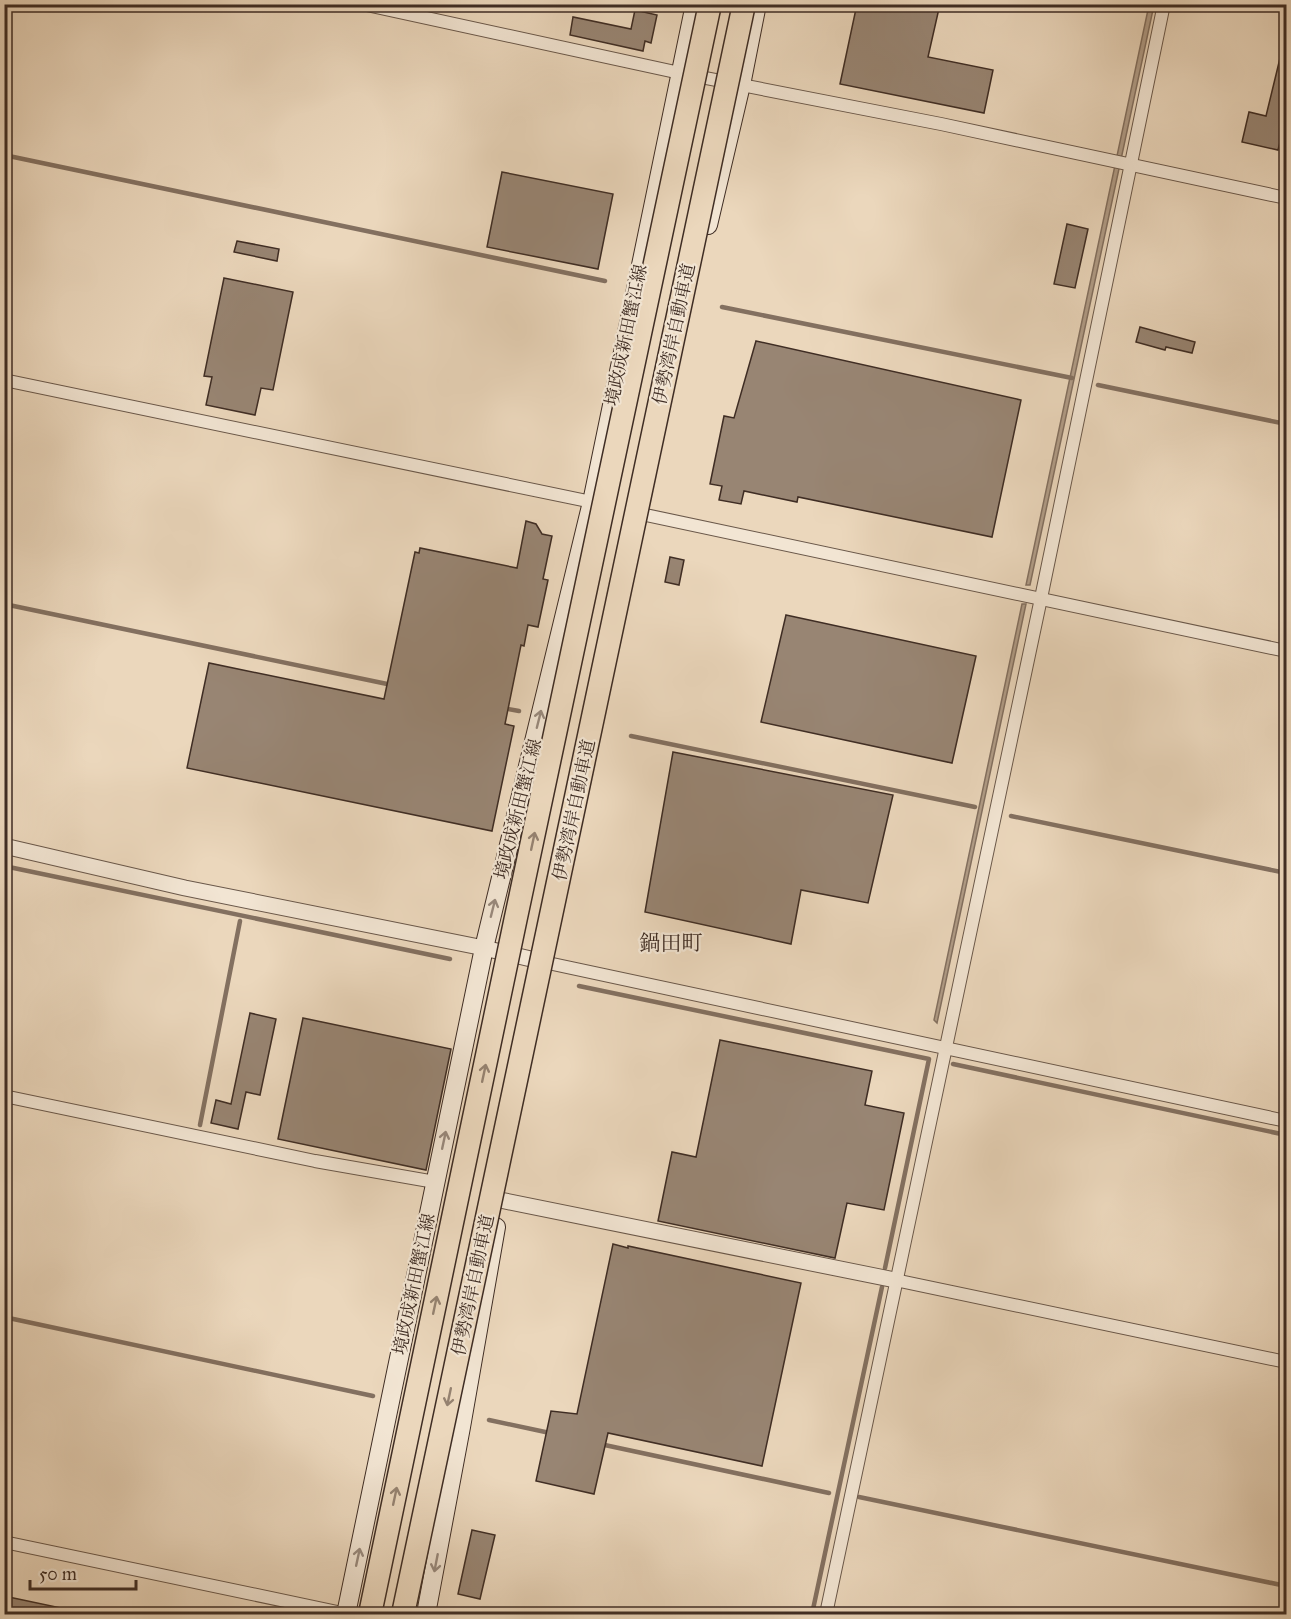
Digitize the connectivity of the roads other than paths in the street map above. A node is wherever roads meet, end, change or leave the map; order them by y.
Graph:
1 (362, 4) edge
2 (695, 4) edge
3 (710, 4) edge
4 (744, 4) edge
5 (757, 4) edge
6 (1164, 4) edge
7 (680, 73) junction
8 (741, 85) junction
9 (1126, 164) junction
10 (1287, 198) edge
11 (4, 380) edge
12 (592, 502) junction
13 (641, 514) junction
14 (1040, 599) junction
15 (1287, 651) edge
16 (4, 846) edge
17 (484, 948) junction
18 (548, 963) junction
19 (945, 1049) junction
20 (4, 1096) edge
21 (1287, 1121) edge
22 (435, 1182) junction
23 (500, 1200) junction
24 (895, 1280) junction
25 (1287, 1362) edge
26 (4, 1542) edge
27 (346, 1614) edge
28 (370, 1614) edge
29 (404, 1614) edge
30 (426, 1614) edge
31 (826, 1614) edge

1 - 7 street
2 - 7 main road, 境政成新田蟹江線
28 -> 3 highway, 伊勢湾岸自動車道, bridge
4 -> 29 highway, 伊勢湾岸自動車道, bridge
5 - 8 main road
6 - 9 street
7 - 8 street
7 - 12 main road, 境政成新田蟹江線
8 - 9 street
8 - 13 main road
9 - 10 street
9 - 14 street
11 - 12 street
17 -> 12 main road, 境政成新田蟹江線
13 - 14 street
13 - 18 main road
14 - 15 street
14 - 19 street
16 - 17 street
17 - 18 street
22 -> 17 main road, 境政成新田蟹江線
18 - 19 street
18 - 23 main road
19 - 21 street
19 - 24 street
20 - 22 street
27 -> 22 main road, 境政成新田蟹江線
23 - 24 street
23 -> 30 main road
24 - 25 street
24 - 31 street
26 - 27 street

